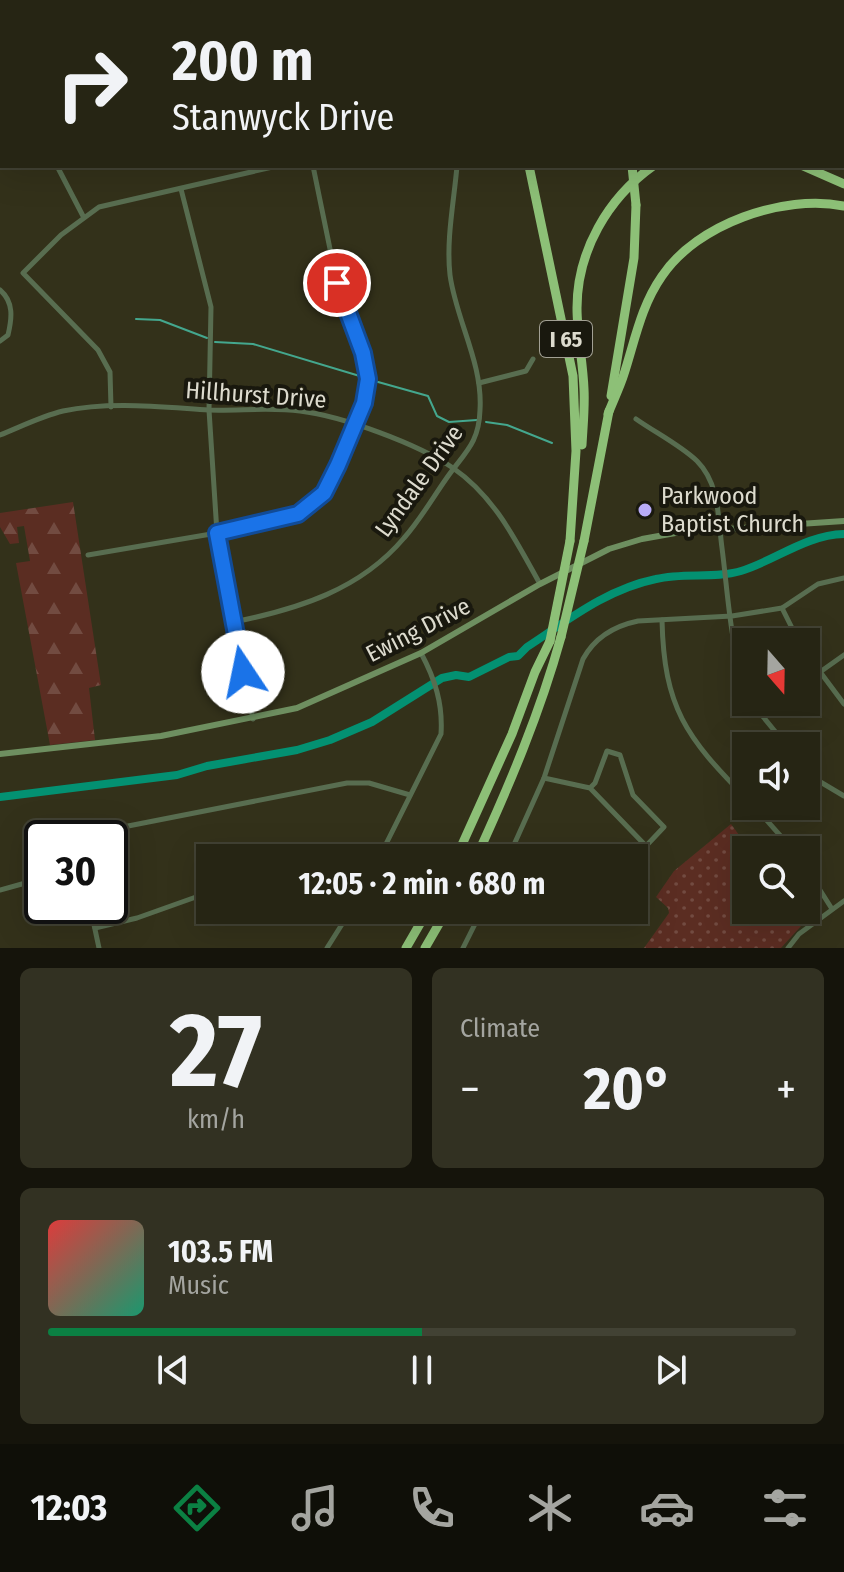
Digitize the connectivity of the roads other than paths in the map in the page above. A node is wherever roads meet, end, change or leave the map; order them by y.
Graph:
1 (58, 168) edge
2 (269, 168) edge
3 (313, 168) edge
4 (457, 168) edge
5 (529, 168) edge
6 (632, 168) edge
7 (650, 168) edge
8 (808, 168) edge
9 (844, 184) edge
10 (181, 189) junction
11 (844, 206) edge
12 (83, 216) junction
13 (0, 290) edge
14 (0, 341) edge
15 (533, 359) dead end
16 (479, 383) junction
17 (111, 407) junction
18 (209, 410) junction
19 (608, 414) junction
20 (636, 419) dead end
21 (355, 424) junction
22 (0, 435) edge
23 (453, 468) junction
24 (572, 516) junction
25 (844, 521) edge
26 (720, 529) junction
27 (217, 533) junction
28 (88, 555) dead end
29 (844, 578) edge
30 (540, 584) junction
31 (782, 608) junction
32 (732, 616) junction
33 (662, 620) junction
34 (234, 622) junction
35 (734, 628) edge
36 (792, 628) edge
37 (421, 653) junction
38 (844, 655) edge
39 (820, 672) joint
40 (844, 704) edge
41 (762, 716) edge
42 (253, 719) junction
43 (776, 732) edge
44 (0, 754) edge
45 (544, 778) junction
46 (820, 782) edge
47 (732, 783) edge
48 (590, 788) junction
49 (410, 795) junction
50 (844, 796) edge
51 (766, 820) edge
52 (128, 826) edge
53 (781, 836) edge
54 (386, 844) edge
55 (462, 844) edge
56 (482, 844) edge
57 (514, 844) edge
58 (24, 883) edge
59 (0, 890) edge
60 (820, 890) edge
61 (196, 897) edge
62 (844, 901) edge
63 (832, 909) junction
64 (94, 924) edge
65 (342, 924) edge
66 (420, 924) edge
67 (439, 924) edge
68 (475, 924) edge
69 (95, 928) junction
70 (99, 948) edge
71 (327, 948) edge
72 (406, 948) edge
73 (425, 948) edge
74 (463, 948) edge
75 (788, 948) edge

1 - 12 street
2 - 10 street
3 - 21 street
4 - 16 street, Lyndale Drive
5 - 24 highway, I 65
6 - 19 highway, I 65, bridge
7 - 24 highway
8 - 9 highway
10 - 12 street
10 - 18 street
11 - 19 highway
12 - 17 street
13 - 14 street
15 - 16 street
16 - 23 street, Lyndale Drive
17 - 18 street, Hillhurst Drive
17 - 22 street, Hillhurst Drive
18 - 21 street, Hillhurst Drive
18 - 27 street
19 - 56 highway, I 65, bridge
20 - 26 street
21 - 23 street, Hillhurst Drive
21 - 27 street
23 - 30 street, Hillhurst Drive
23 - 34 street, Lyndale Drive
24 - 55 highway, I 65, bridge
25 - 26 main road, Ewing Drive
26 - 30 main road, Ewing Drive
26 - 32 street
27 - 28 street
27 - 34 street
29 - 31 street
30 - 37 main road, Ewing Drive
31 - 32 street
31 - 36 street
32 - 33 street
32 - 35 street
33 - 45 street
33 - 47 street
34 - 42 street
37 - 42 main road, Ewing Drive
37 - 49 street
38 - 39 street
39 - 40 street
41 - 43 street
42 - 44 main road, Ewing Drive
45 - 48 street
45 - 57 street
46 - 50 street
48 - 48 street
49 - 52 street
49 - 54 street
51 - 53 street
58 - 59 street
60 - 63 street
61 - 69 street
62 - 63 street
63 - 75 street
64 - 69 street
65 - 71 street
66 - 72 highway
67 - 73 highway
68 - 74 street
69 - 70 street

